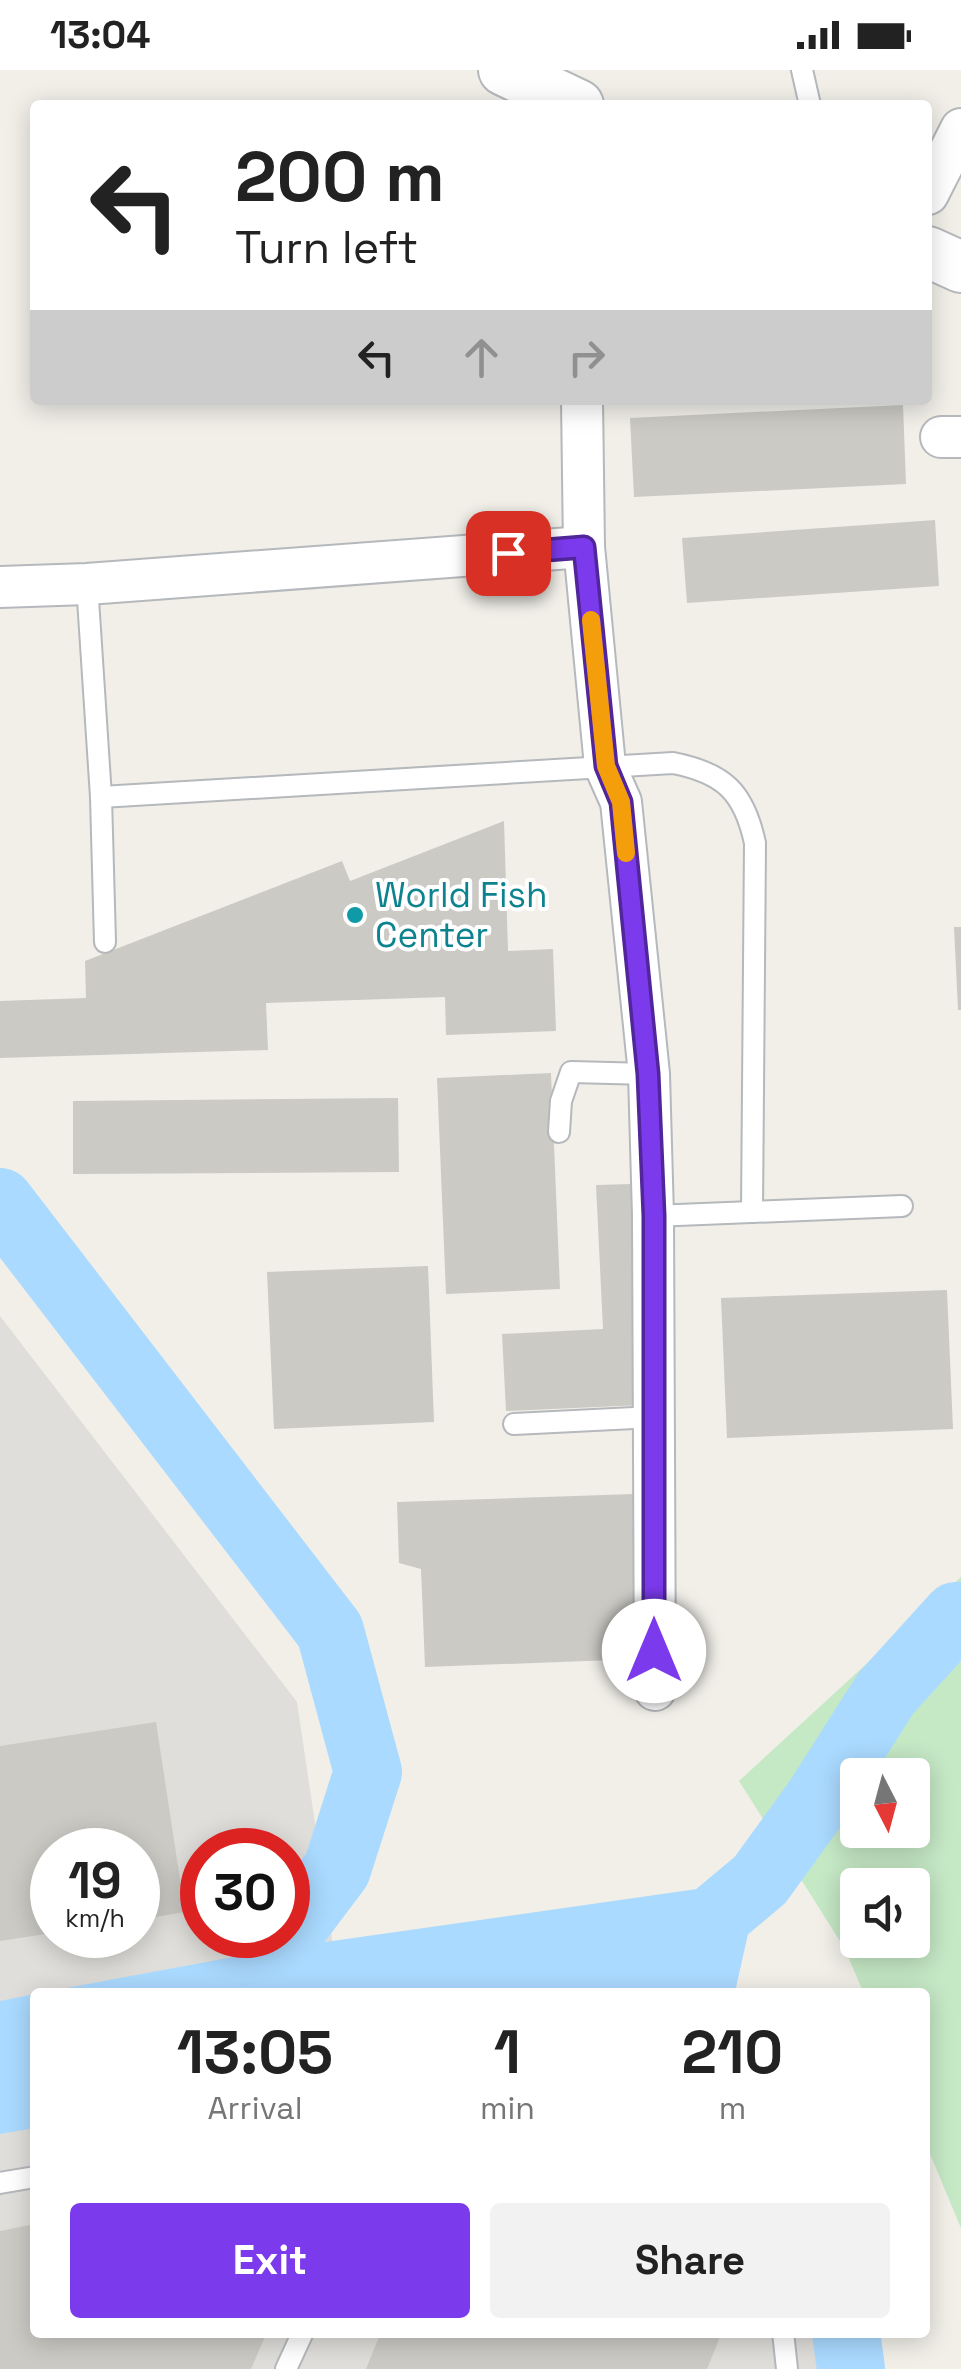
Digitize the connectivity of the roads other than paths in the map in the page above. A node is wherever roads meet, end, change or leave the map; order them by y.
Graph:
1 (504, 70) edge
2 (802, 70) edge
3 (567, 100) edge
4 (809, 100) edge
5 (961, 129) edge
6 (932, 186) edge
7 (932, 254) edge
8 (961, 267) edge
9 (582, 405) edge
10 (584, 547) junction
11 (87, 584) junction
12 (0, 586) edge
13 (606, 766) junction
14 (101, 797) junction
15 (105, 942) dead end
16 (648, 1074) junction
17 (559, 1132) dead end
18 (902, 1206) dead end
19 (752, 1212) junction
20 (654, 1216) junction
21 (654, 1416) junction
22 (514, 1424) dead end
23 (655, 1690) dead end
24 (30, 2178) edge
25 (0, 2184) edge
26 (300, 2338) edge
27 (784, 2338) edge
28 (286, 2369) edge
29 (787, 2369) edge

1 - 3 street
2 - 4 lane
5 - 6 street
7 - 8 street
9 - 10 street
10 - 11 street
10 - 13 street
11 - 12 street
11 - 14 lane
13 - 14 lane
13 - 16 street
13 - 19 lane
14 - 15 lane
16 - 17 lane
16 - 20 street
18 - 19 lane
19 - 20 lane
20 - 21 street
21 - 22 lane
21 - 23 street
24 - 25 lane
26 - 28 lane
27 - 29 lane

